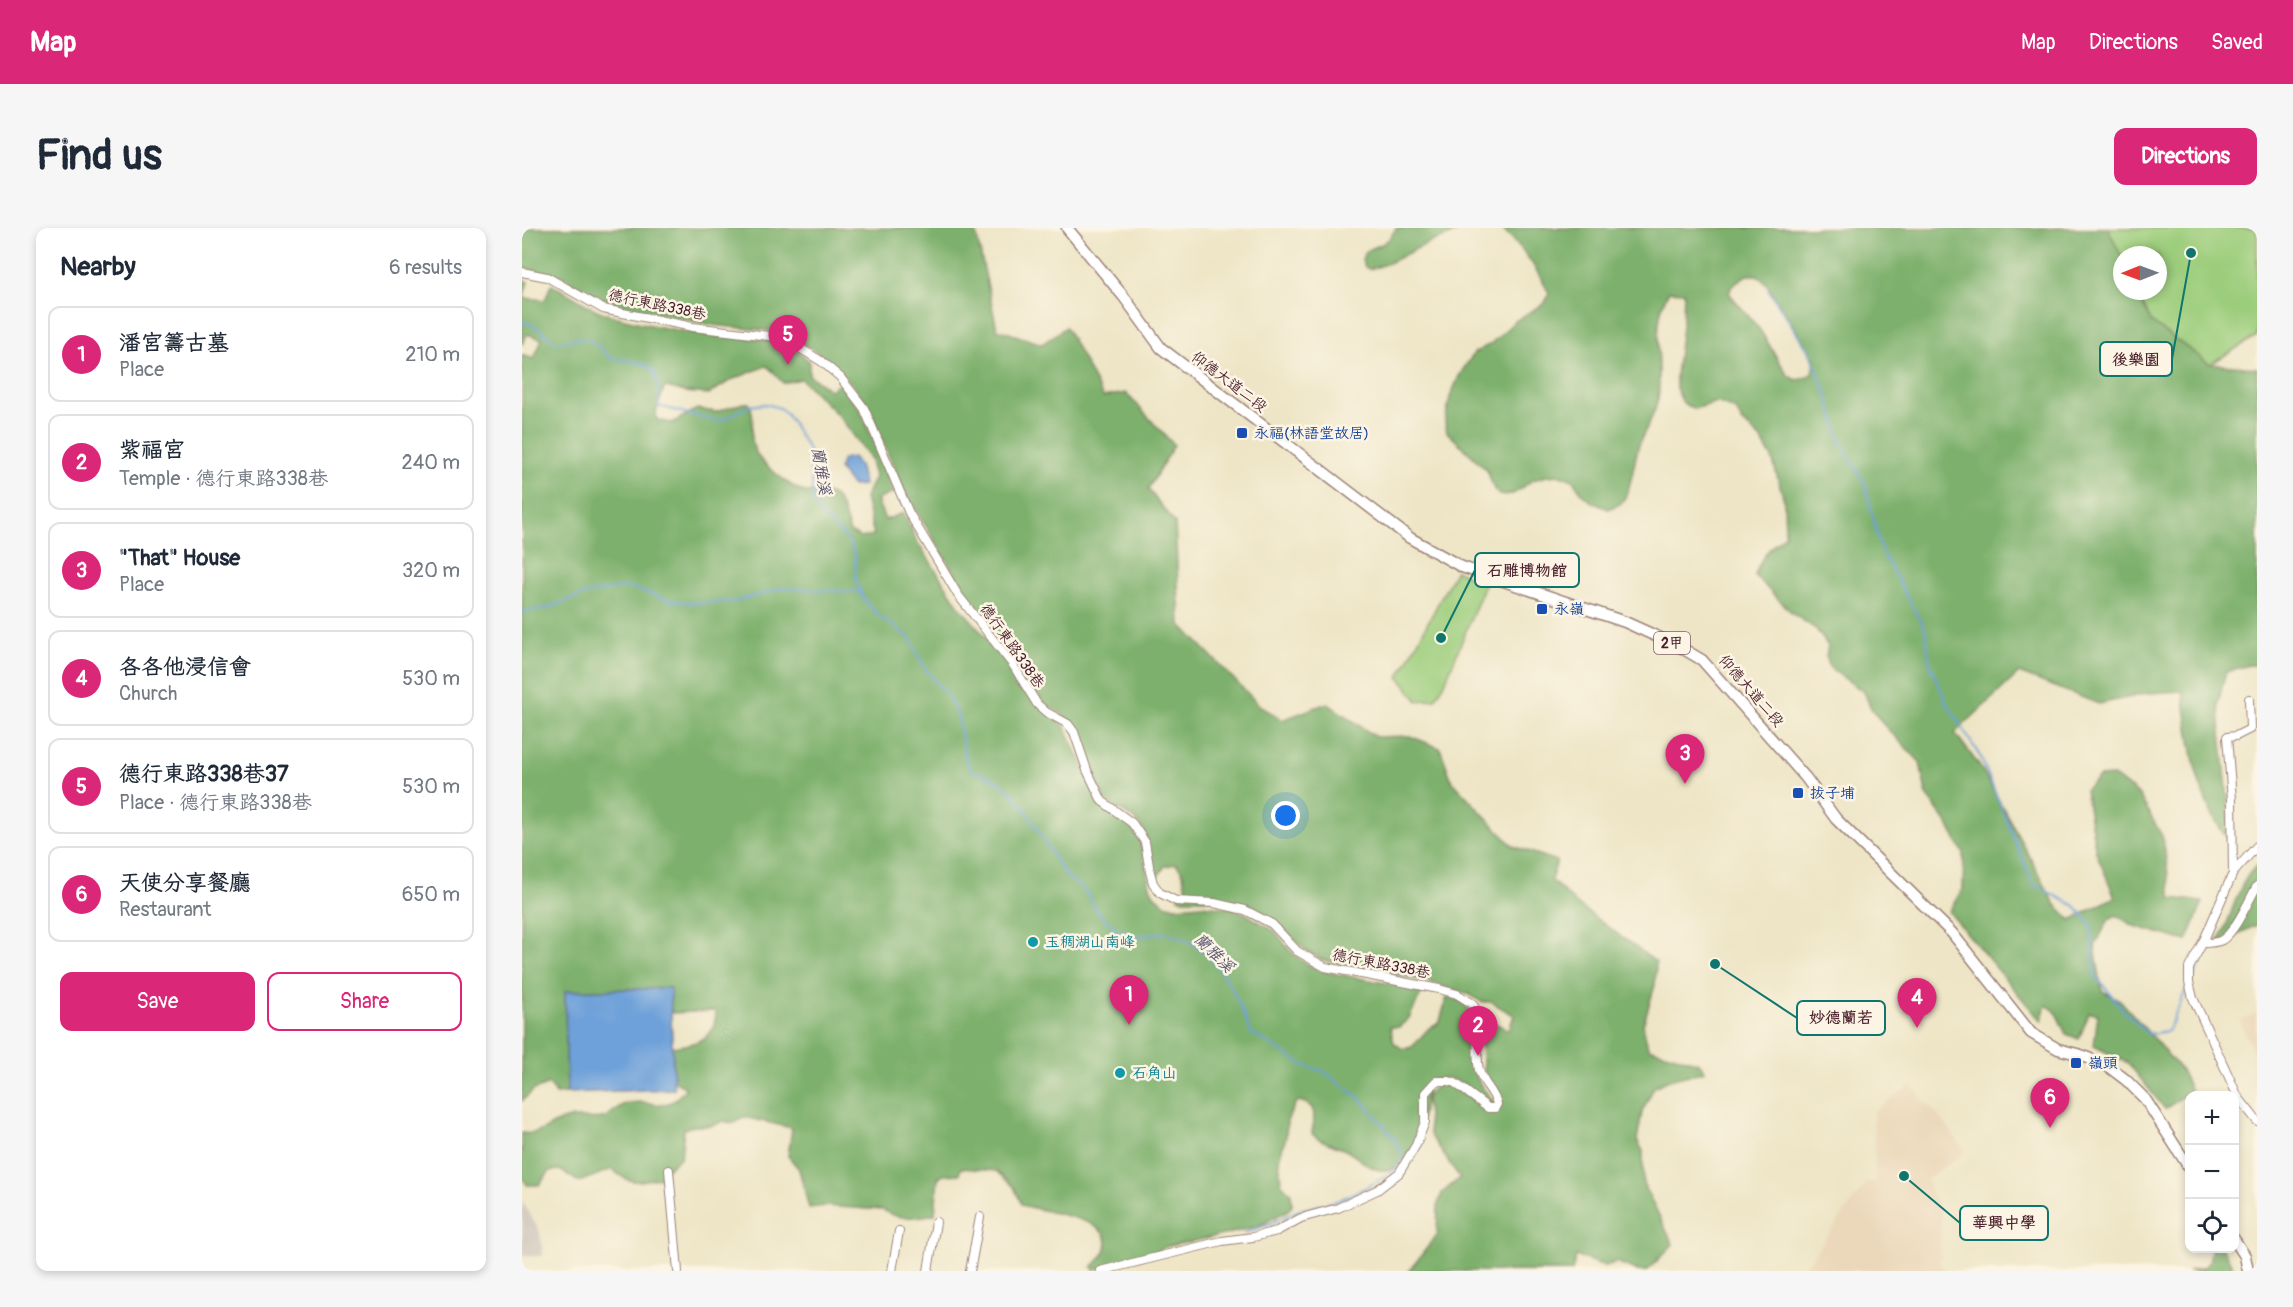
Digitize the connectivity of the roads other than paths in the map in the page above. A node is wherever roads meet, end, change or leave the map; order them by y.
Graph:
1 (1067, 228) edge
2 (522, 272) edge
3 (2249, 699) dead end
4 (2257, 846) edge
5 (2233, 873) junction
6 (2257, 886) edge
7 (2203, 943) junction
8 (2257, 1121) edge
9 (2185, 1161) edge
10 (669, 1170) dead end
11 (980, 1217) dead end
12 (936, 1222) dead end
13 (899, 1231) dead end
14 (2239, 1246) edge
15 (678, 1271) edge
16 (892, 1271) edge
17 (928, 1271) edge
18 (970, 1271) edge
19 (1100, 1271) edge
20 (2248, 1271) edge

1 - 9 main road, 仰德大道二段 / 2甲
2 - 19 street, 德行東路338巷
3 - 5 street
4 - 5 street
5 - 7 street
6 - 7 street
7 - 8 street
10 - 15 street
11 - 18 street
12 - 17 street
13 - 16 street
14 - 20 main road

